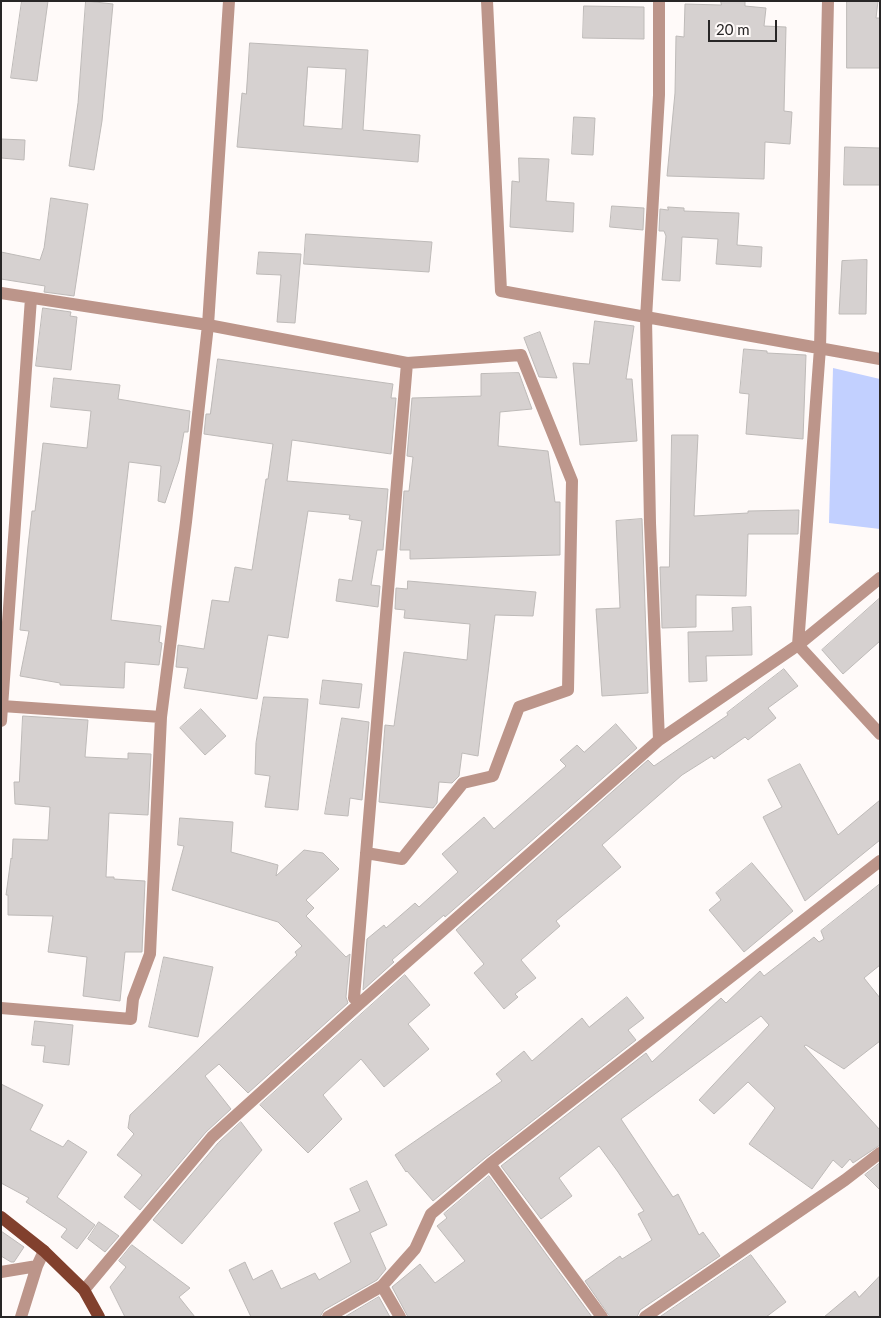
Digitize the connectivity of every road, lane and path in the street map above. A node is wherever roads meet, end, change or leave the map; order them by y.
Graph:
1 (228, 1) edge
2 (487, 1) edge
3 (659, 1) edge
4 (828, 1) edge
5 (1, 293) edge
6 (31, 298) junction
7 (646, 318) junction
8 (208, 325) junction
9 (820, 348) junction
10 (880, 359) edge
11 (407, 363) junction
12 (880, 578) edge
13 (798, 645) junction
14 (2, 706) edge
15 (161, 717) junction
16 (1, 720) edge
17 (880, 734) edge
18 (660, 740) junction
19 (366, 854) junction
20 (880, 861) edge
21 (354, 998) dead end
22 (1, 1008) edge
23 (880, 1153) edge
24 (490, 1164) junction
25 (1, 1217) edge
26 (44, 1251) junction
27 (37, 1266) junction
28 (1, 1272) edge
29 (382, 1286) junction
30 (84, 1290) junction
31 (21, 1317) edge
32 (98, 1317) edge
33 (328, 1317) edge
34 (400, 1317) edge
35 (602, 1317) edge
36 (645, 1317) edge

1 - 8 street
2 - 7 street
3 - 7 street
4 - 9 street
5 - 6 street
6 - 8 street
6 - 14 street
7 - 9 street
7 - 18 street
8 - 11 street
8 - 15 street
9 - 10 street
9 - 13 street
11 - 19 street
11 - 19 street
12 - 13 street
13 - 17 street
13 - 18 street
14 - 15 street
14 - 16 street
15 - 22 street
18 - 30 street
19 - 21 street
20 - 24 street
23 - 36 street
24 - 29 street
24 - 35 street
25 - 26 main road
26 - 27 street
26 - 30 main road
27 - 28 street
27 - 31 street
29 - 33 street
29 - 34 street
30 - 32 main road

